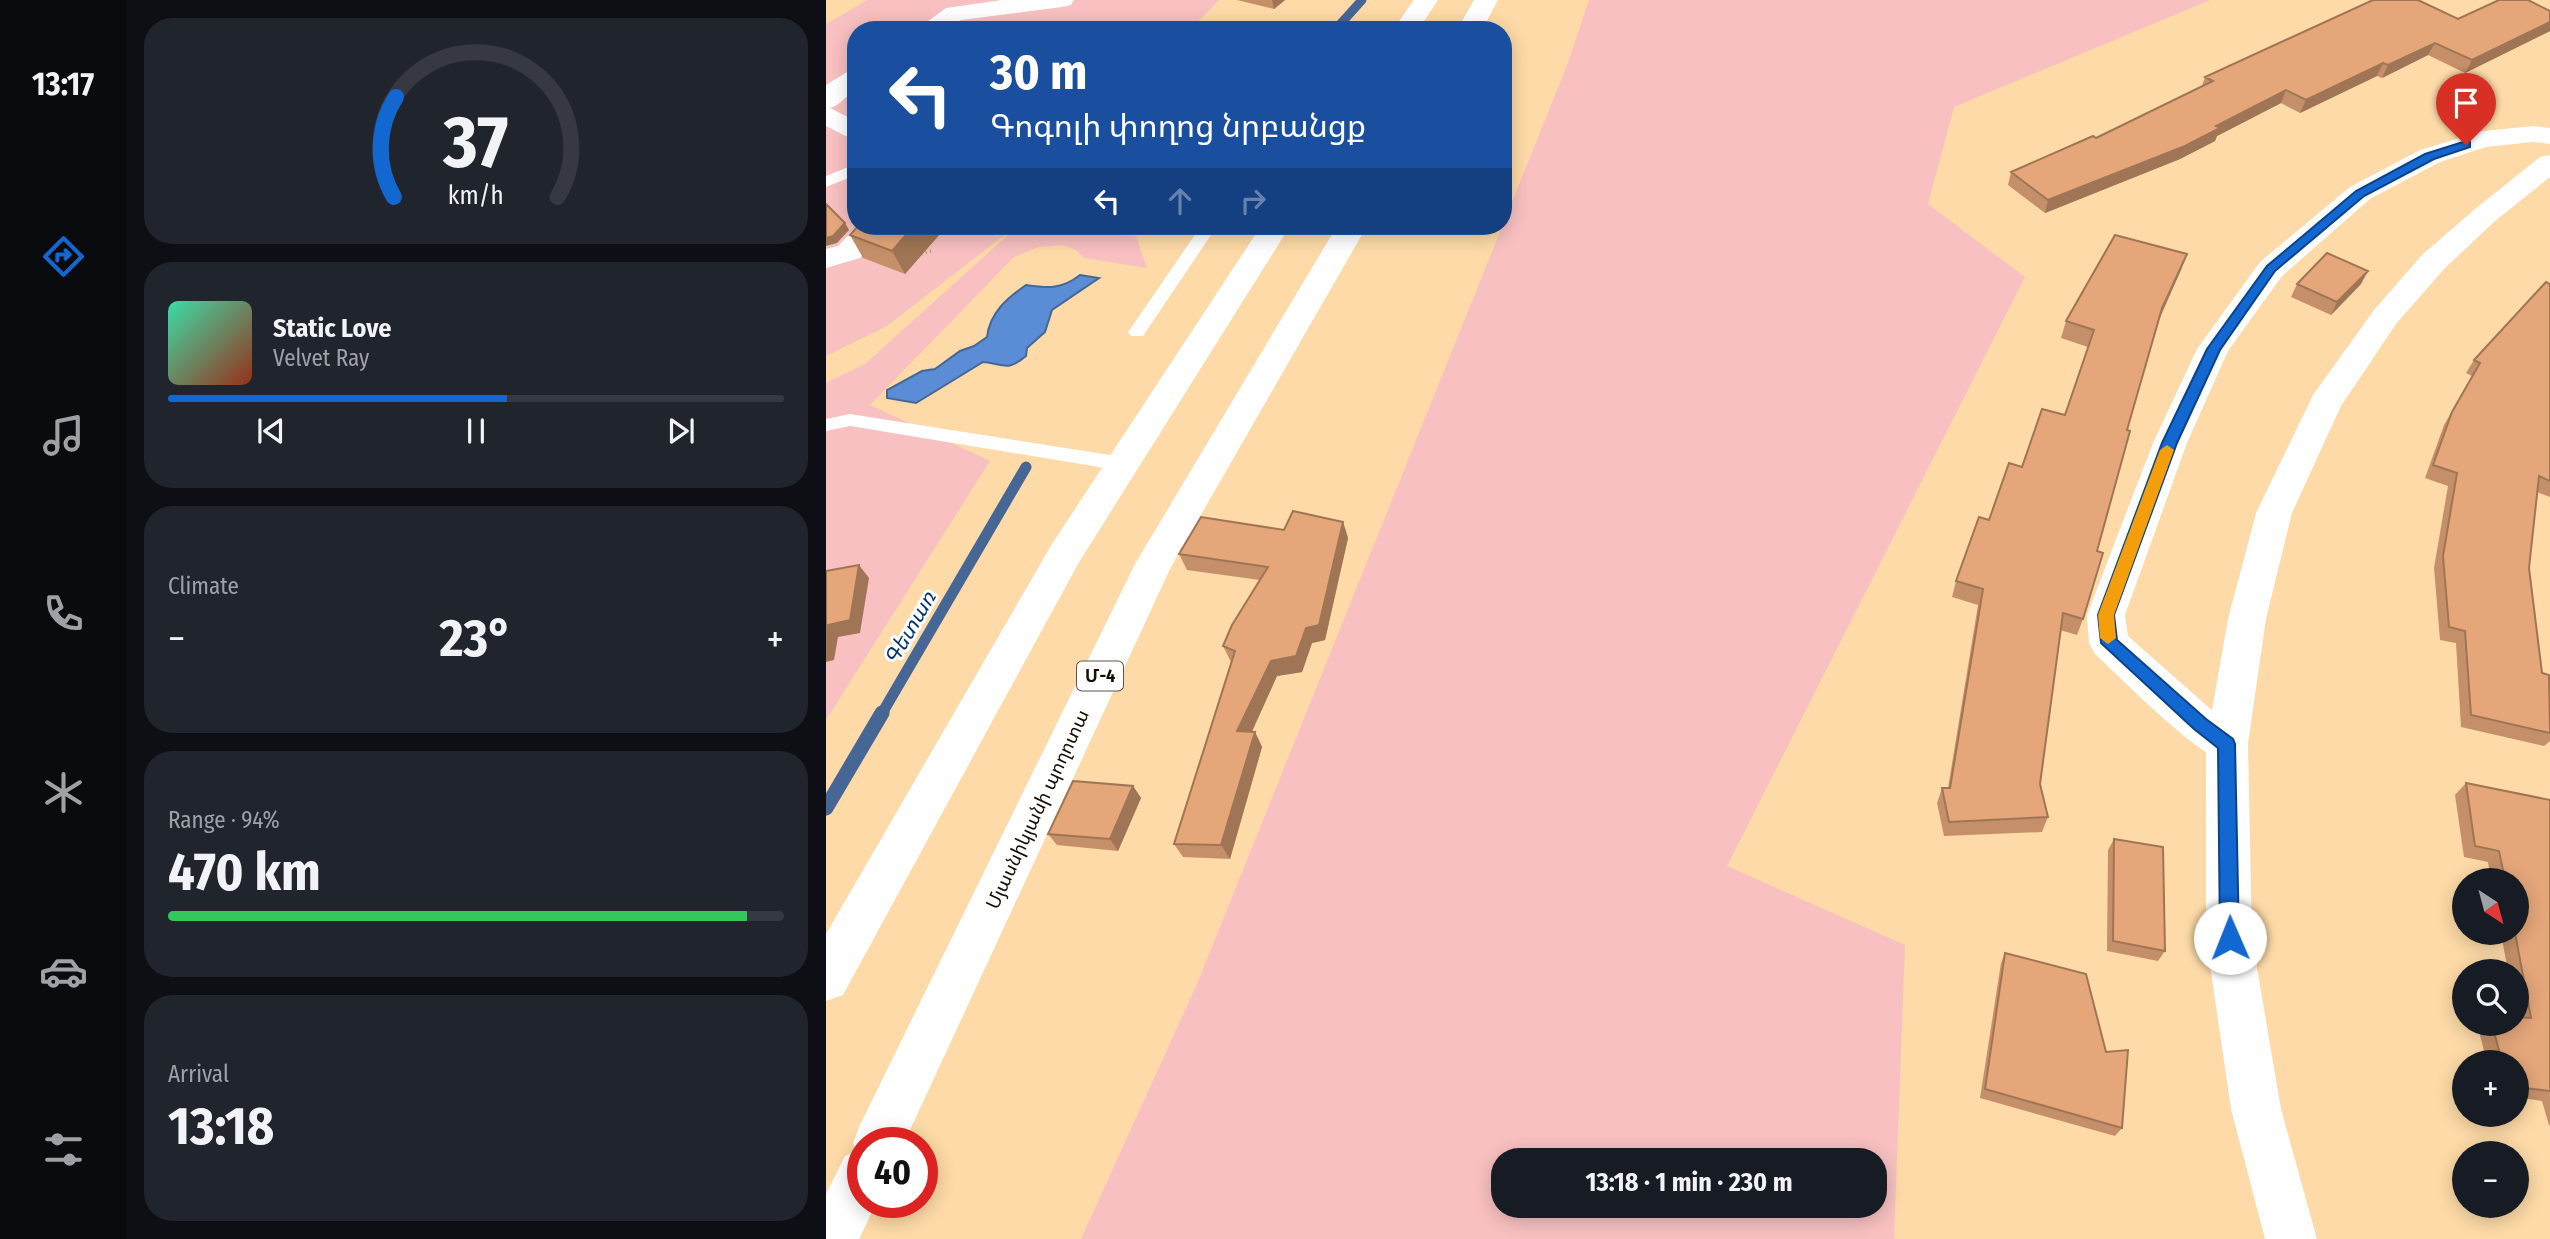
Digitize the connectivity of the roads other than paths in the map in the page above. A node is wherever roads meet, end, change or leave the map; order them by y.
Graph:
1 (1062, 0) edge
2 (1070, 0) edge
3 (1426, 0) edge
4 (1486, 0) edge
5 (935, 11) edge
6 (1028, 21) edge
7 (1411, 21) edge
8 (1473, 21) edge
9 (847, 85) edge
10 (827, 102) edge
11 (847, 123) edge
12 (2550, 136) edge
13 (847, 138) edge
14 (826, 150) edge
15 (2550, 163) edge
16 (847, 173) edge
17 (826, 182) edge
18 (865, 235) edge
19 (1203, 235) edge
20 (1269, 235) edge
21 (1347, 235) edge
22 (826, 259) edge
23 (1137, 332) dead end
24 (826, 425) edge
25 (1123, 464) junction
26 (2227, 744) junction
27 (826, 979) edge
28 (886, 1127) edge
29 (847, 1208) edge
30 (832, 1239) edge
31 (2291, 1239) edge

1 - 5 main road
2 - 6 main road
3 - 7 main road
4 - 8 main road
9 - 10 main road
10 - 11 main road
12 - 26 main road
13 - 14 main road
15 - 26 main road
16 - 17 lane
18 - 22 main road
19 - 23 lane
20 - 25 main road
21 - 28 main road, Մյասնիկյանի պողոտա / Մ-4
24 - 25 lane
25 - 27 main road
26 - 31 main road
29 - 30 main road

